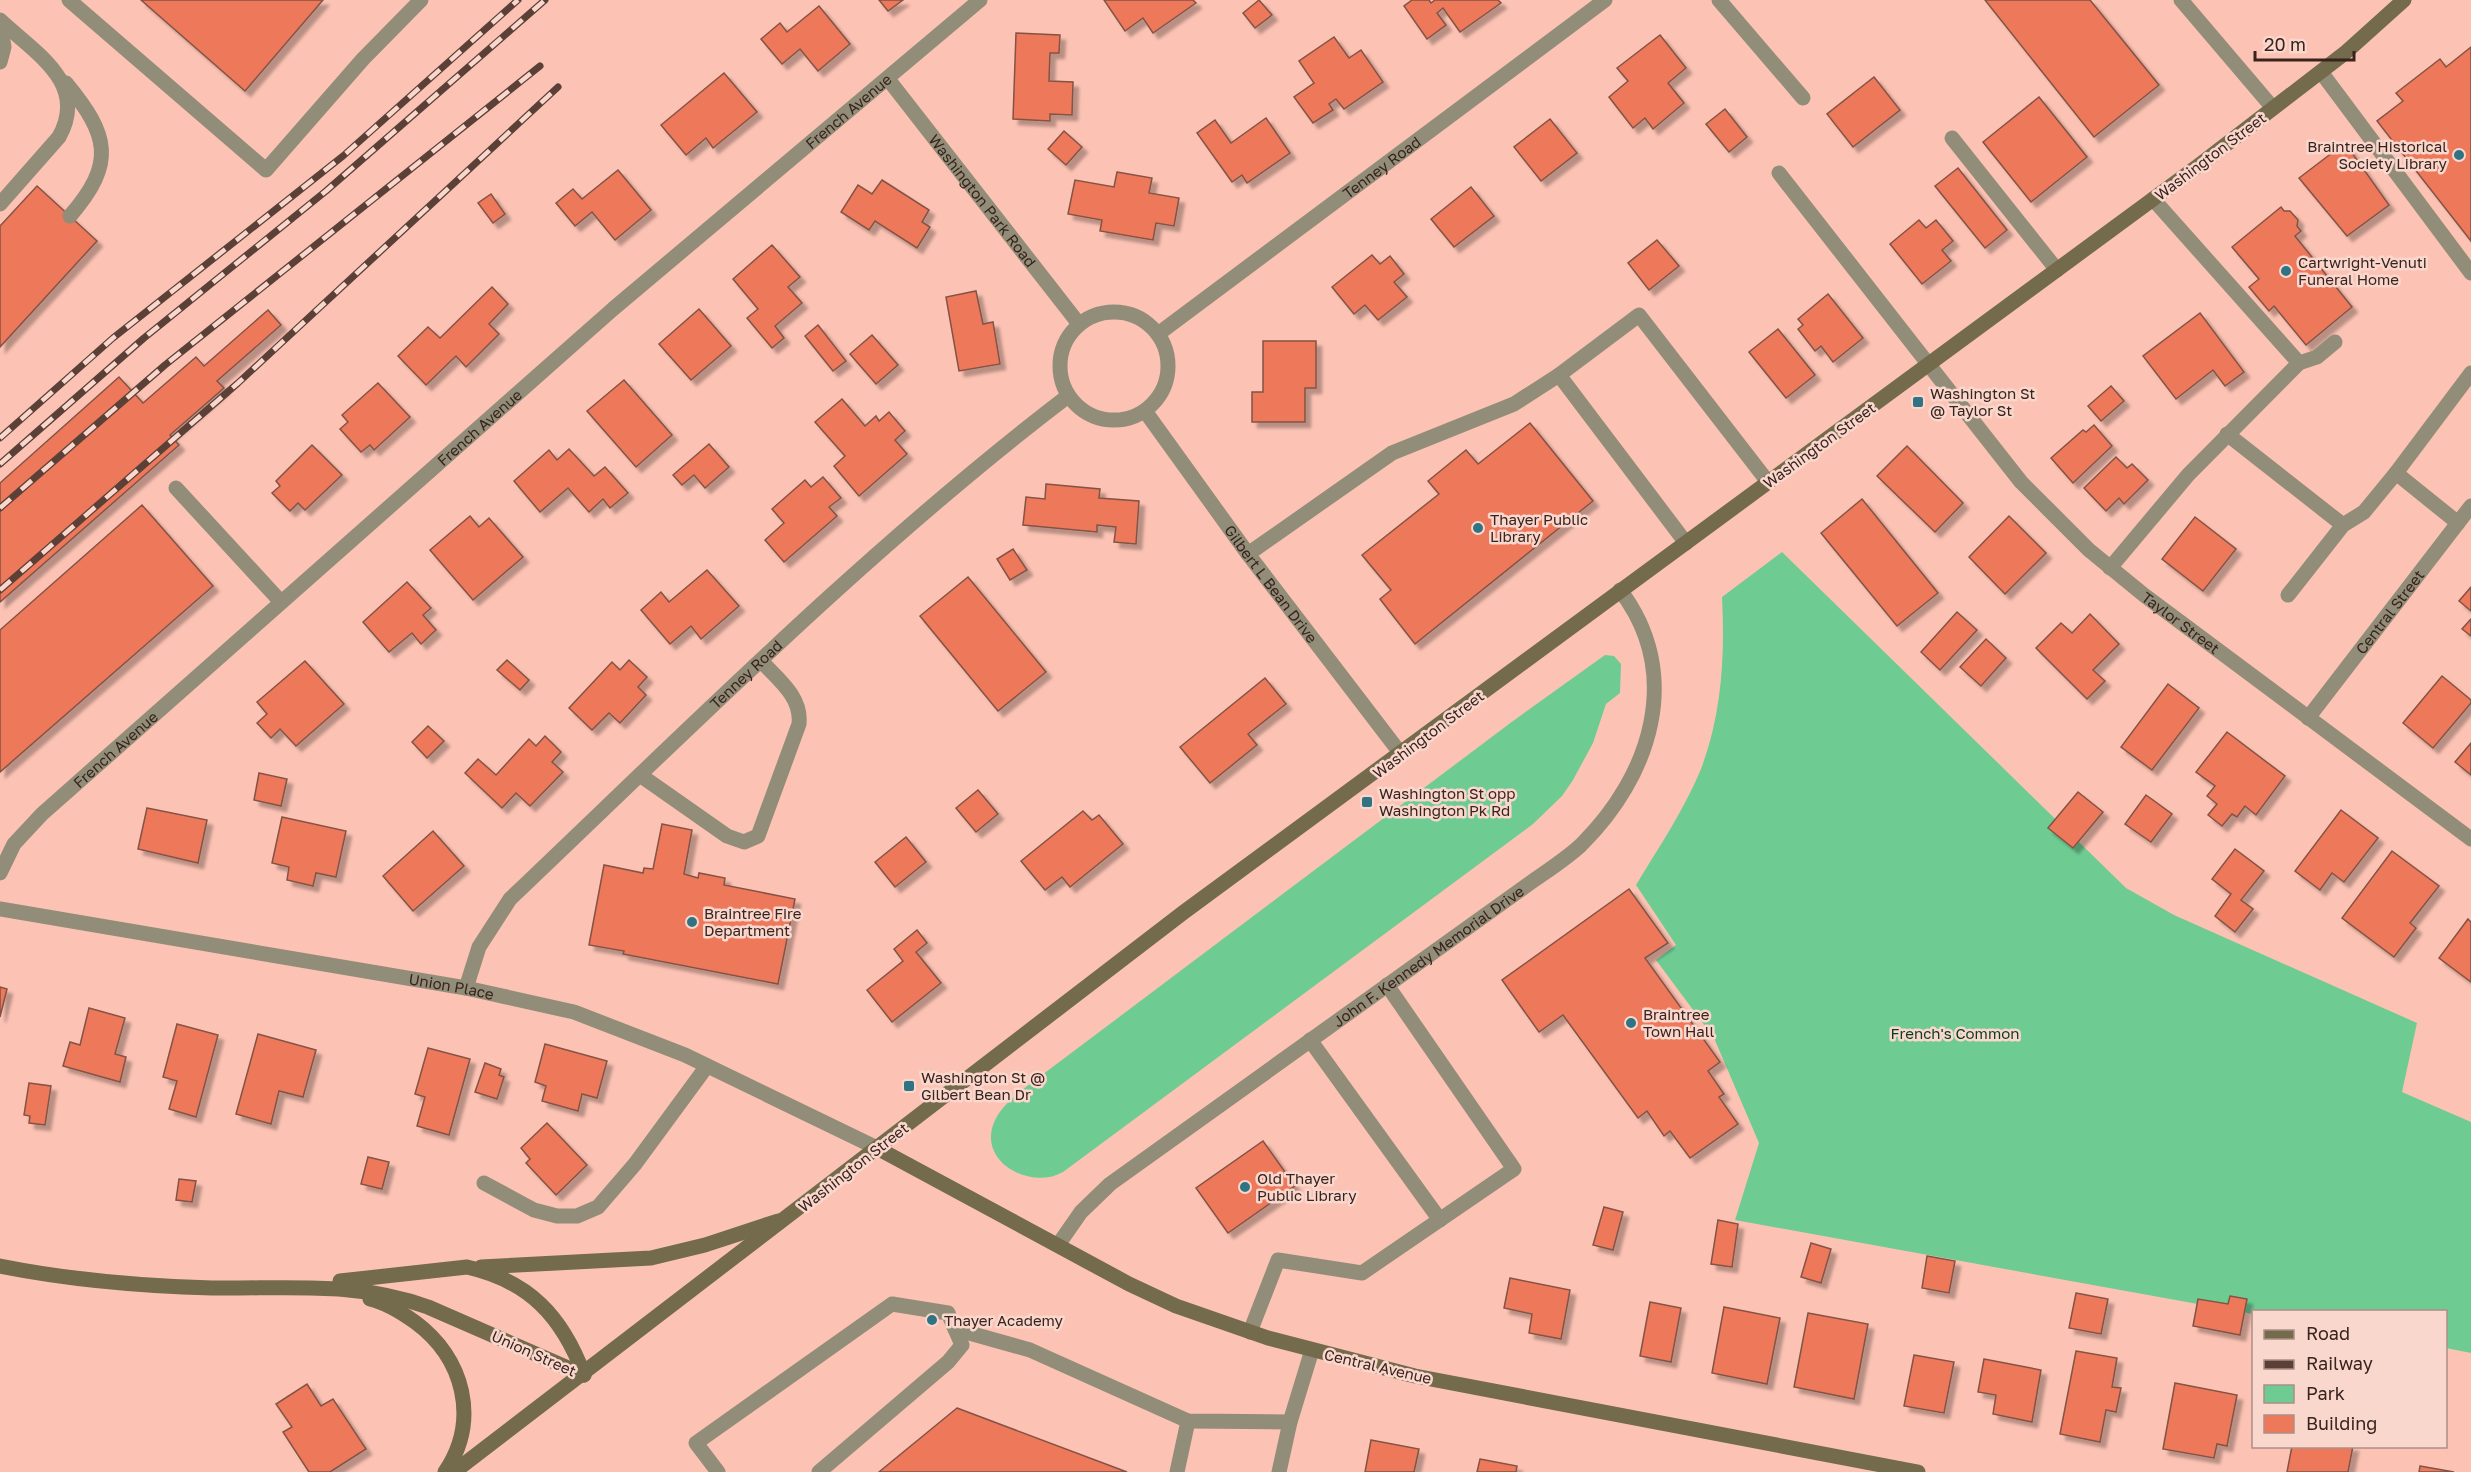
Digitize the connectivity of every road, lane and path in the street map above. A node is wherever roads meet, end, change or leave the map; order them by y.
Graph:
1 (69, 0) edge
2 (421, 0) edge
3 (980, 0) edge
4 (1605, 0) edge
5 (1719, 0) edge
6 (2181, 0) edge
7 (2404, 0) edge
8 (0, 22) edge
9 (0, 62) edge
10 (2321, 72) junction
11 (60, 77) junction
12 (888, 79) junction
13 (1803, 98) dead end
14 (2273, 108) junction
15 (1952, 138) dead end
16 (1779, 173) dead end
17 (2153, 199) junction
18 (0, 204) edge
19 (70, 216) dead end
20 (2057, 270) junction
21 (2471, 273) edge
22 (1079, 324) junction
23 (1158, 334) junction
24 (2335, 342) dead end
25 (2300, 363) junction
26 (1929, 364) junction
27 (2471, 373) edge
28 (1559, 375) junction
29 (1068, 396) junction
30 (1145, 411) junction
31 (2228, 434) junction
32 (2396, 473) junction
33 (1768, 482) junction
34 (176, 488) dead end
35 (2471, 506) edge
36 (2458, 523) junction
37 (2343, 525) junction
38 (1686, 543) junction
39 (1248, 554) junction
40 (2110, 568) junction
41 (1620, 590) junction
42 (2288, 595) dead end
43 (281, 602) junction
44 (761, 661) junction
45 (2308, 718) junction
46 (1401, 754) junction
47 (640, 775) junction
48 (2471, 839) edge
49 (0, 873) edge
50 (0, 909) edge
51 (1387, 986) junction
52 (466, 988) junction
53 (1310, 1040) junction
54 (708, 1066) junction
55 (877, 1148) junction
56 (484, 1183) dead end
57 (789, 1217) junction
58 (1440, 1220) junction
59 (1058, 1245) junction
60 (0, 1266) edge
61 (466, 1267) junction
62 (278, 1287) junction
63 (955, 1329) junction
64 (1250, 1332) junction
65 (1312, 1350) junction
66 (584, 1375) junction
67 (1188, 1421) junction
68 (1290, 1422) junction
69 (445, 1472) edge
70 (454, 1472) edge
71 (718, 1472) edge
72 (819, 1472) edge
73 (1178, 1472) edge
74 (1279, 1472) edge
75 (1918, 1472) edge

1 - 2 street
3 - 12 street, French Avenue
4 - 23 street, Tenney Road
5 - 13 street
6 - 14 street
7 - 10 main road, Washington Street
8 - 9 street
8 - 11 street
10 - 14 main road, Washington Street
10 - 21 street
11 - 18 street
11 - 19 street
12 - 22 street, Washington Park Road
12 - 43 street, French Avenue
14 - 17 main road, Washington Street
15 - 20 street
16 - 26 street, Taylor Street
17 - 20 main road, Washington Street
17 - 25 street
20 - 26 main road, Washington Street
22 - 23 street
22 - 29 street
23 - 30 street
24 - 25 street
25 - 31 street
26 - 33 main road, Washington Street
26 - 40 street, Taylor Street
27 - 32 street
28 - 33 street
28 - 38 street
28 - 39 street
29 - 30 street
29 - 44 street, Tenney Road
30 - 39 street, Gilbert L Bean Drive
31 - 37 street
31 - 40 street
32 - 36 street
32 - 37 street
33 - 38 main road, Washington Street
34 - 43 street
35 - 36 street, Central Street
36 - 45 street, Central Street
37 - 42 street
38 - 41 main road, Washington Street
39 - 46 street, Gilbert L Bean Drive
40 - 45 street, Taylor Street
41 - 46 main road, Washington Street
41 - 51 street, John F. Kennedy Memorial Drive
43 - 49 street, French Avenue
44 - 47 street, Tenney Road
44 - 47 street
45 - 48 street, Taylor Street
46 - 55 main road, Washington Street
47 - 52 street, Tenney Road
50 - 52 street, Union Place
51 - 53 street, John F. Kennedy Memorial Drive
51 - 58 street
52 - 54 street, Union Place
53 - 58 street
53 - 59 street, John F. Kennedy Memorial Drive
54 - 55 street, Union Place
54 - 56 street
55 - 57 main road, Washington Street
55 - 59 main road, Central Avenue
57 - 61 main road
57 - 66 main road, Washington Street
58 - 64 street
59 - 64 main road, Central Avenue
60 - 62 main road, Union Street
61 - 62 main road, Union Street
61 - 66 main road, Union Street
62 - 66 main road, Union Street
62 - 69 main road
63 - 67 street
63 - 71 street
63 - 72 street
64 - 65 main road, Central Avenue
65 - 68 street
65 - 75 main road, Central Avenue
66 - 70 main road, Washington Street
67 - 68 street
67 - 73 street
68 - 74 street

